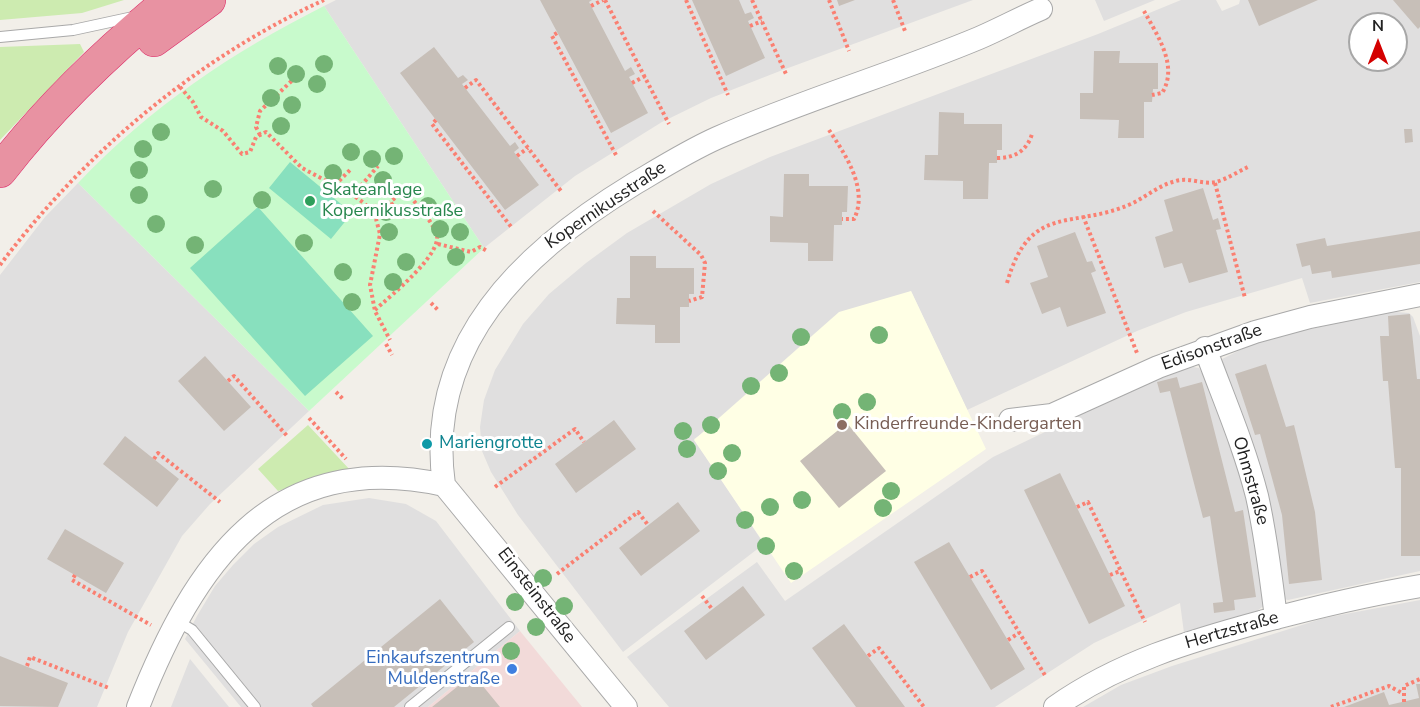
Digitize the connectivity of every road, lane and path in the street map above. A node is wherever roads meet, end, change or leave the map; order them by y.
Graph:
1 (209, 0) edge
2 (324, 0) edge
3 (604, 0) edge
4 (686, 0) edge
5 (752, 0) edge
6 (829, 0) edge
7 (893, 0) edge
8 (164, 5) edge
9 (591, 6) dead end
10 (1041, 9) dead end
11 (1144, 11) dead end
12 (762, 21) junction
13 (750, 26) dead end
14 (905, 31) dead end
15 (557, 33) dead end
16 (0, 37) edge
17 (714, 49) dead end
18 (709, 51) junction
19 (849, 51) dead end
20 (302, 71) dead end
21 (786, 74) dead end
22 (645, 76) junction
23 (77, 83) junction
24 (632, 83) dead end
25 (180, 87) junction
26 (465, 88) dead end
27 (1152, 94) dead end
28 (728, 95) dead end
29 (597, 107) dead end
30 (591, 110) junction
31 (436, 120) dead end
32 (669, 124) dead end
33 (829, 130) dead end
34 (1032, 134) dead end
35 (260, 135) junction
36 (528, 147) junction
37 (615, 155) dead end
38 (517, 156) dead end
39 (997, 158) dead end
40 (378, 166) dead end
41 (1250, 166) dead end
42 (352, 168) dead end
43 (0, 171) edge
44 (1215, 182) junction
45 (335, 185) junction
46 (561, 191) dead end
47 (353, 195) junction
48 (390, 202) junction
49 (417, 206) junction
50 (368, 208) junction
51 (654, 211) dead end
52 (1083, 216) junction
53 (842, 219) dead end
54 (512, 228) dead end
55 (438, 244) junction
56 (487, 251) dead end
57 (0, 265) edge
58 (1007, 283) dead end
59 (1420, 295) edge
60 (1245, 298) dead end
61 (689, 301) dead end
62 (431, 303) dead end
63 (375, 311) junction
64 (439, 311) dead end
65 (1205, 348) junction
66 (392, 355) dead end
67 (1145, 373) junction
68 (228, 381) dead end
69 (336, 392) dead end
70 (343, 399) dead end
71 (309, 418) dead end
72 (1010, 420) dead end
73 (288, 437) dead end
74 (584, 442) dead end
75 (154, 459) dead end
76 (351, 464) dead end
77 (444, 485) junction
78 (495, 487) dead end
79 (220, 502) dead end
80 (1077, 507) dead end
81 (648, 525) dead end
82 (1120, 571) junction
83 (556, 574) dead end
84 (75, 575) dead end
85 (1110, 575) dead end
86 (970, 577) dead end
87 (1420, 586) edge
88 (702, 596) dead end
89 (712, 609) dead end
90 (1276, 618) junction
91 (1145, 622) dead end
92 (509, 627) dead end
93 (173, 628) junction
94 (1019, 633) junction
95 (1008, 640) dead end
96 (868, 656) dead end
97 (27, 666) dead end
98 (1046, 677) dead end
99 (1420, 680) edge
100 (109, 688) dead end
101 (1402, 693) junction
102 (1404, 702) dead end
103 (138, 707) edge
104 (255, 707) edge
105 (410, 707) edge
106 (626, 707) edge
107 (924, 707) edge
108 (1055, 707) edge
109 (1331, 707) edge

1 - 23 highway
2 - 25 path
3 - 9 path
3 - 22 path
4 - 18 path
5 - 12 path
6 - 19 path
7 - 14 path
8 - 16 lane
8 - 23 highway
10 - 77 street, Kopernikusstraße
11 - 27 path
12 - 13 path
12 - 21 path
15 - 30 path
17 - 18 path
18 - 28 path
20 - 35 path
22 - 24 path
22 - 32 path
23 - 43 highway
25 - 35 path
25 - 57 path
26 - 36 path
29 - 30 path
30 - 37 path
31 - 54 path
33 - 53 path
34 - 39 path
35 - 45 path
36 - 38 path
36 - 46 path
40 - 47 path
41 - 44 path
42 - 45 path
44 - 52 path
44 - 60 path
45 - 47 path
47 - 50 path
48 - 49 path
48 - 49 path
48 - 50 path
49 - 55 path
50 - 63 path
51 - 61 path
52 - 58 path
52 - 67 path
55 - 56 path
55 - 63 path
59 - 65 street, Edisonstraße
62 - 64 path
63 - 66 path
65 - 67 street, Edisonstraße
65 - 90 street, Ohmstraße
67 - 72 street, Edisonstraße
68 - 73 path
69 - 70 path
71 - 76 path
74 - 78 path
75 - 79 path
77 - 93 street
77 - 106 street, Einsteinstraße
80 - 82 path
81 - 83 path
82 - 85 path
82 - 91 path
84 - 93 path
86 - 94 path
87 - 90 street, Hertzstraße
88 - 89 path
90 - 108 street, Hertzstraße
92 - 105 lane
93 - 103 street
93 - 104 lane
94 - 95 path
94 - 98 path
96 - 107 path
97 - 100 path
99 - 101 path
101 - 102 path
101 - 109 path

